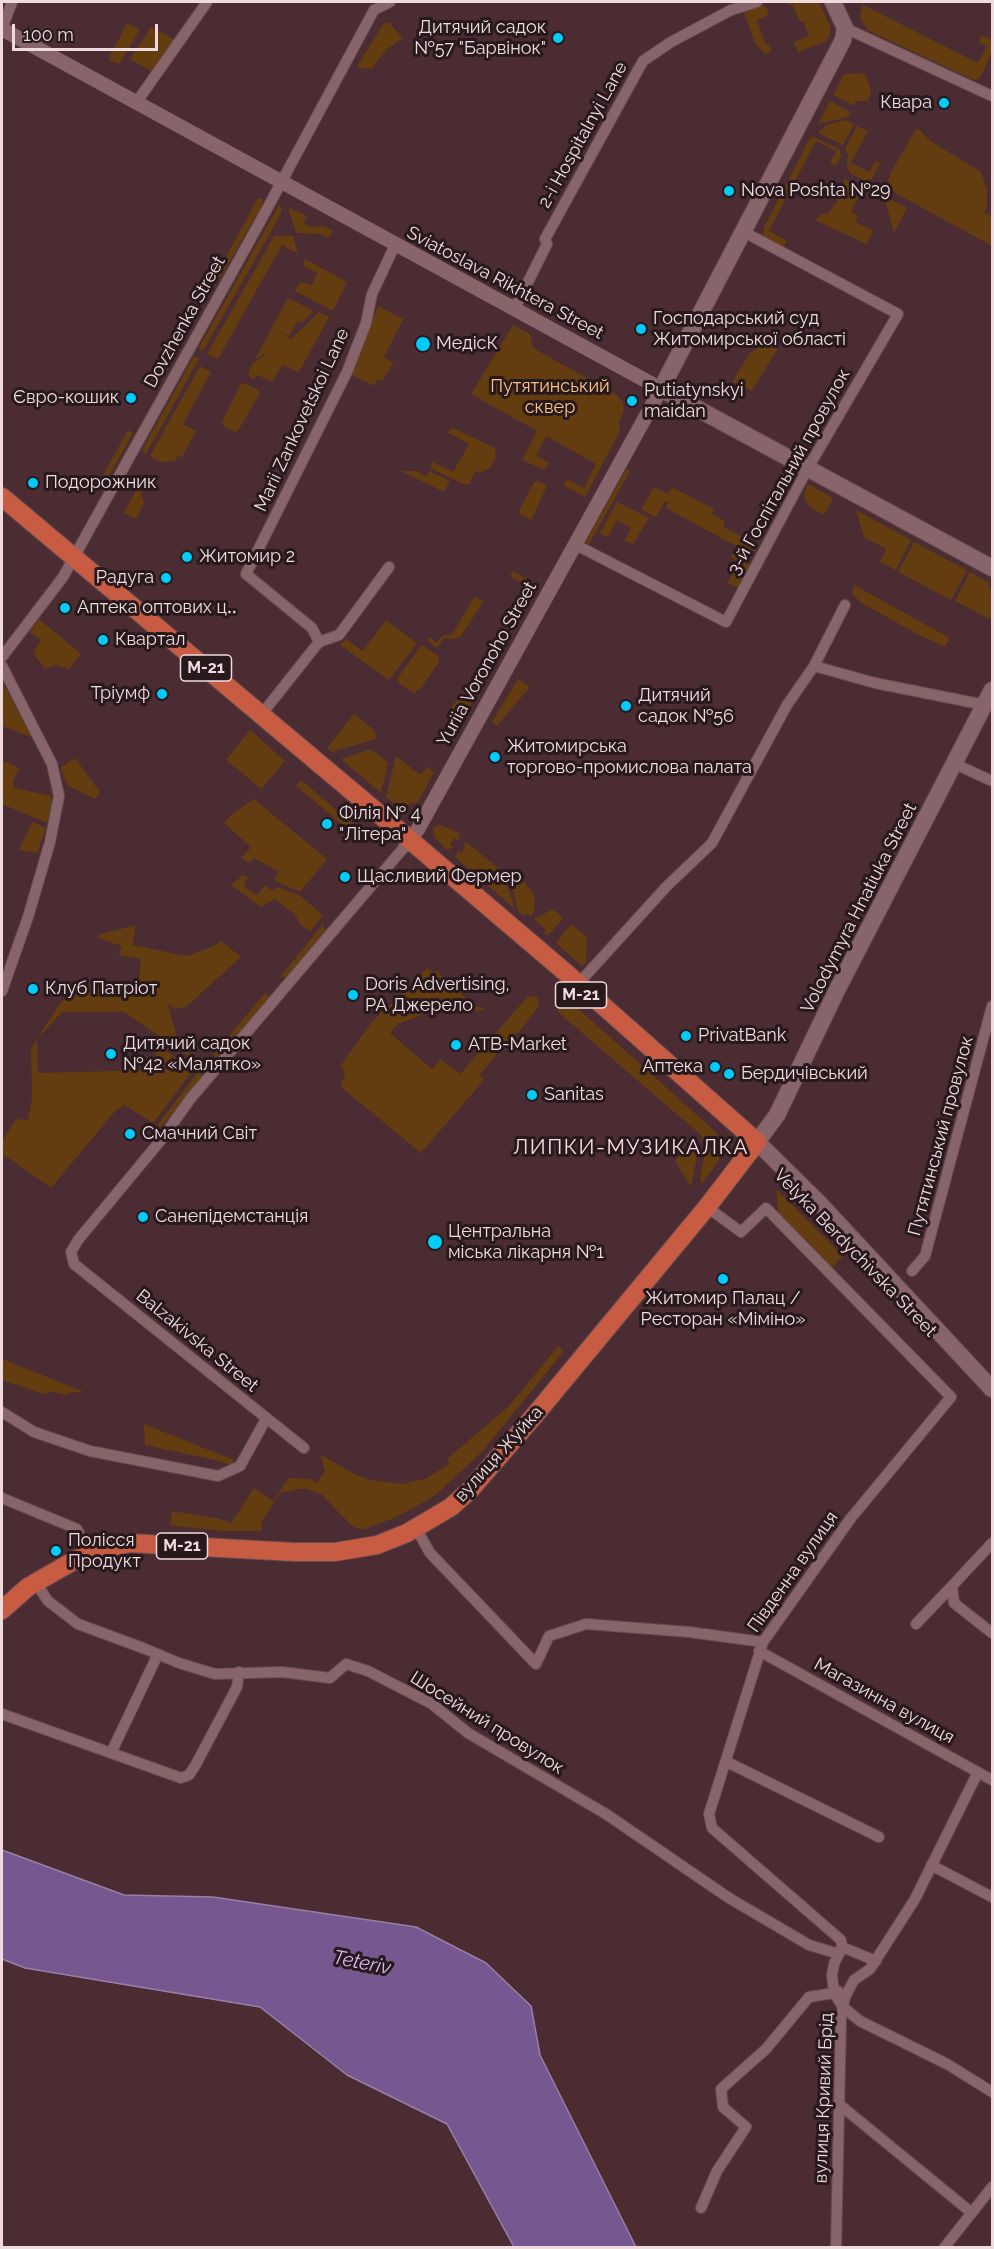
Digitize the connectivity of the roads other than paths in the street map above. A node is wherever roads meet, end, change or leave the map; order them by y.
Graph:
1 (12, 2) edge
2 (207, 2) edge
3 (390, 2) edge
4 (758, 2) edge
5 (833, 2) edge
6 (373, 6) edge
7 (845, 28) junction
8 (2, 29) edge
9 (993, 96) edge
10 (136, 103) junction
11 (281, 183) junction
12 (744, 232) junction
13 (395, 245) junction
14 (514, 310) junction
15 (661, 389) junction
16 (808, 468) junction
17 (2, 497) edge
18 (2, 505) edge
19 (576, 545) junction
20 (72, 560) junction
21 (389, 567) dead end
22 (993, 568) edge
23 (845, 605) dead end
24 (319, 642) junction
25 (2, 657) edge
26 (2, 666) edge
27 (814, 666) junction
28 (993, 690) edge
29 (985, 705) junction
30 (261, 715) junction
31 (955, 764) junction
32 (993, 781) edge
33 (408, 842) junction
34 (578, 984) junction
35 (2, 991) edge
36 (993, 1005) edge
37 (754, 1145) junction
38 (707, 1207) junction
39 (72, 1258) joint
40 (912, 1271) dead end
41 (993, 1389) edge
42 (993, 1399) edge
43 (2, 1412) edge
44 (266, 1419) junction
45 (304, 1448) dead end
46 (2, 1498) edge
47 (416, 1528) junction
48 (993, 1543) edge
49 (90, 1554) junction
50 (36, 1583) junction
51 (952, 1586) junction
52 (2, 1610) edge
53 (916, 1624) dead end
54 (993, 1633) edge
55 (761, 1647) junction
56 (158, 1654) junction
57 (239, 1672) junction
58 (2, 1714) edge
59 (111, 1753) junction
60 (726, 1762) junction
61 (978, 1772) junction
62 (993, 1780) edge
63 (879, 1837) dead end
64 (931, 1865) junction
65 (993, 1897) edge
66 (840, 1951) junction
67 (876, 1961) junction
68 (854, 1980) junction
69 (834, 1993) junction
70 (843, 2007) junction
71 (993, 2092) edge
72 (840, 2105) junction
73 (993, 2187) edge
74 (701, 2208) dead end
75 (972, 2213) junction
76 (836, 2247) edge
77 (944, 2247) edge

1 - 8 street
2 - 10 street
3 - 6 street, Dovzhenka Street
4 - 14 street, 2-i Hospitalnyi Lane
5 - 7 main road
6 - 11 street, Dovzhenka Street
7 - 9 street
7 - 12 main road, Yuriia Voronoho Street
8 - 10 street, Sviatoslava Rikhtera Street
10 - 11 street, Sviatoslava Rikhtera Street
11 - 13 street, Sviatoslava Rikhtera Street
11 - 20 street, Dovzhenka Street
12 - 15 main road, Yuriia Voronoho Street
12 - 16 street, 3-й Госпітальний провулок
13 - 14 street, Sviatoslava Rikhtera Street
13 - 24 street, Marii Zankovetskoi Lane
14 - 15 street, Sviatoslava Rikhtera Street
15 - 16 main road, Sviatoslava Rikhtera Street
15 - 19 street, Yuriia Voronoho Street
16 - 19 street, 3-й Госпітальний провулок
16 - 22 main road, Sviatoslava Rikhtera Street
17 - 20 highway, М-21
18 - 20 highway, Velyka Berdychivska Street / М-21
19 - 33 street, Yuriia Voronoho Street
20 - 25 street, Dovzhenka Street
20 - 30 highway, М-21
20 - 33 highway, Velyka Berdychivska Street / М-21
21 - 24 street
23 - 27 street
24 - 30 street
26 - 35 street
27 - 29 street
27 - 34 street
28 - 29 main road, Volodymyra Hnatiuka Street
29 - 31 main road, Volodymyra Hnatiuka Street
30 - 33 highway, М-21
31 - 32 street
31 - 37 main road, Volodymyra Hnatiuka Street
33 - 34 highway, М-21
33 - 37 highway, Velyka Berdychivska Street / М-21
33 - 39 street, Yuriia Voronoho Street
34 - 37 highway, М-21
36 - 40 street, Путятинський провулок
37 - 38 highway, вулиця Жуйка / М-21
37 - 41 main road
37 - 42 main road, Velyka Berdychivska Street
38 - 47 highway, вулиця Жуйка / М-21
38 - 55 street, Південна вулиця
39 - 44 street, Balzakivska Street
43 - 44 street
44 - 45 street, Balzakivska Street
46 - 49 street
47 - 49 highway, вулиця Жуйка / М-21
47 - 55 street
48 - 51 street
49 - 50 highway, вулиця Жуйка / М-21
50 - 52 highway, вулиця Жуйка / М-21
50 - 56 street, Шосейний провулок
51 - 53 street
51 - 54 street
55 - 60 street, Південна вулиця
55 - 61 street, Магазинна вулиця
56 - 57 street, Шосейний провулок
56 - 59 street
57 - 59 street
57 - 66 street, Шосейний провулок
58 - 59 street
60 - 63 street
60 - 66 street, Південна вулиця
61 - 62 street, Магазинна вулиця
61 - 64 street, вулиця Кривий Брід
64 - 65 street
64 - 67 street, вулиця Кривий Брід
66 - 67 street
66 - 69 street
67 - 68 street, вулиця Кривий Брід
68 - 69 street
68 - 70 street, вулиця Кривий Брід
69 - 70 street
69 - 74 street
70 - 71 street
70 - 72 street, вулиця Кривий Брід
72 - 75 street
72 - 76 street, вулиця Кривий Брід
73 - 75 street
75 - 77 street

